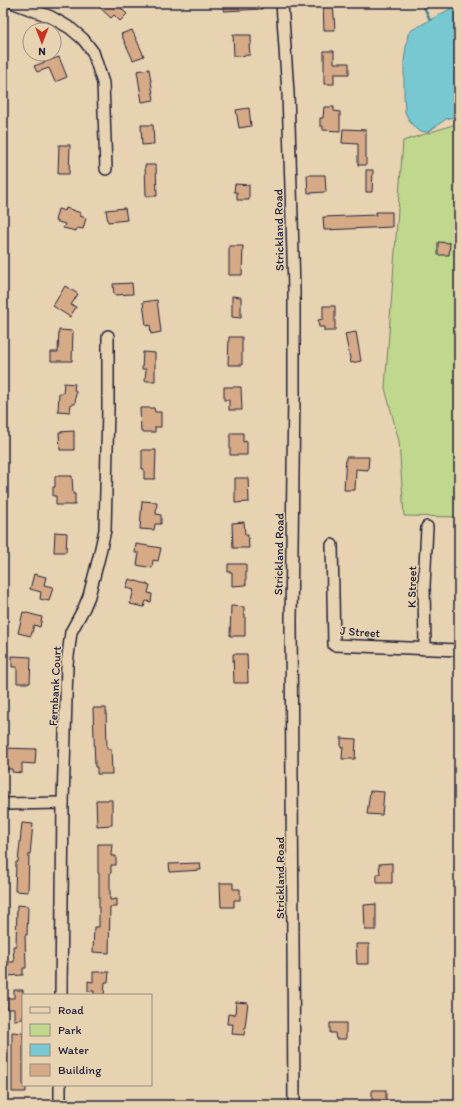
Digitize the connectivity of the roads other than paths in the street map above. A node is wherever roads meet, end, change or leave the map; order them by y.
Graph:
1 (14, 3) edge
2 (282, 3) edge
3 (106, 169) dead end
4 (108, 336) dead end
5 (427, 527) dead end
6 (332, 545) dead end
7 (425, 649) junction
8 (459, 650) edge
9 (63, 803) junction
10 (3, 804) edge
11 (61, 994) edge
12 (60, 1086) edge
13 (60, 1105) edge
14 (294, 1105) edge

1 - 3 street
2 - 14 street, Strickland Road
4 - 9 street, Fernbank Court
5 - 7 street, K Street
6 - 7 street, J Street
7 - 8 street, J Street
9 - 10 street
9 - 11 street, Fernbank Court
12 - 13 street

